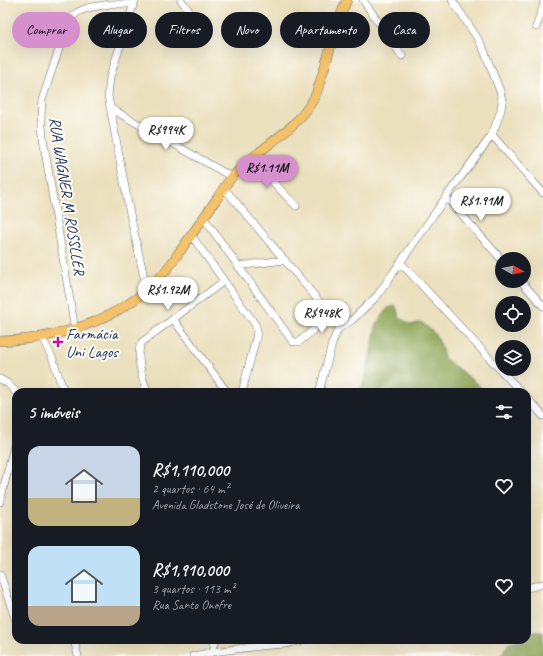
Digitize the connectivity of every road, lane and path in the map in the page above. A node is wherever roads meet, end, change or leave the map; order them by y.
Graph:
1 (181, 0) edge
2 (347, 0) edge
3 (363, 0) edge
4 (452, 0) edge
5 (134, 2) edge
6 (543, 7) edge
7 (190, 12) edge
8 (536, 27) dead end
9 (402, 56) dead end
10 (110, 108) junction
11 (492, 135) junction
12 (252, 159) junction
13 (232, 177) junction
14 (224, 188) junction
15 (543, 193) edge
16 (446, 197) junction
17 (296, 206) dead end
18 (204, 217) junction
19 (191, 235) junction
20 (495, 252) edge
21 (285, 260) junction
22 (401, 263) junction
23 (238, 266) junction
24 (224, 281) junction
25 (527, 288) edge
26 (147, 291) junction
27 (543, 306) edge
28 (173, 319) junction
29 (75, 330) junction
30 (42, 338) junction
31 (0, 341) edge
32 (0, 379) edge
33 (12, 388) edge
34 (63, 388) edge
35 (146, 388) edge
36 (223, 388) edge
37 (243, 388) edge
38 (320, 388) edge
39 (517, 388) edge
40 (531, 402) edge
41 (543, 416) edge
42 (12, 454) edge
43 (0, 502) edge
44 (0, 574) edge
45 (543, 584) edge
46 (531, 587) edge
47 (12, 609) edge
48 (75, 644) edge
49 (214, 644) edge
50 (255, 644) edge
51 (213, 652) junction
52 (78, 656) edge
53 (193, 656) edge
54 (196, 656) edge
55 (204, 656) edge

1 - 7 street
2 - 12 main road
3 - 9 street
4 - 11 street
5 - 10 street
5 - 29 street, RUA WAGNER M ROSSLLER
6 - 8 street
10 - 13 street
10 - 26 street
11 - 15 street
11 - 16 street
12 - 13 main road
12 - 17 street
13 - 14 main road
14 - 18 main road
14 - 21 street
16 - 20 street
16 - 22 street
18 - 19 main road
18 - 23 street
19 - 24 street
19 - 26 main road
21 - 23 street
21 - 23 street
22 - 38 street
22 - 39 street
24 - 28 street
24 - 37 street
25 - 27 street
26 - 29 main road
28 - 35 street
28 - 36 street
29 - 30 main road
30 - 31 main road
30 - 34 street
32 - 33 street
40 - 41 street
42 - 43 street
44 - 47 street
45 - 46 street
48 - 52 street
49 - 51 street
50 - 51 street
51 - 54 street
53 - 54 street
54 - 55 street

